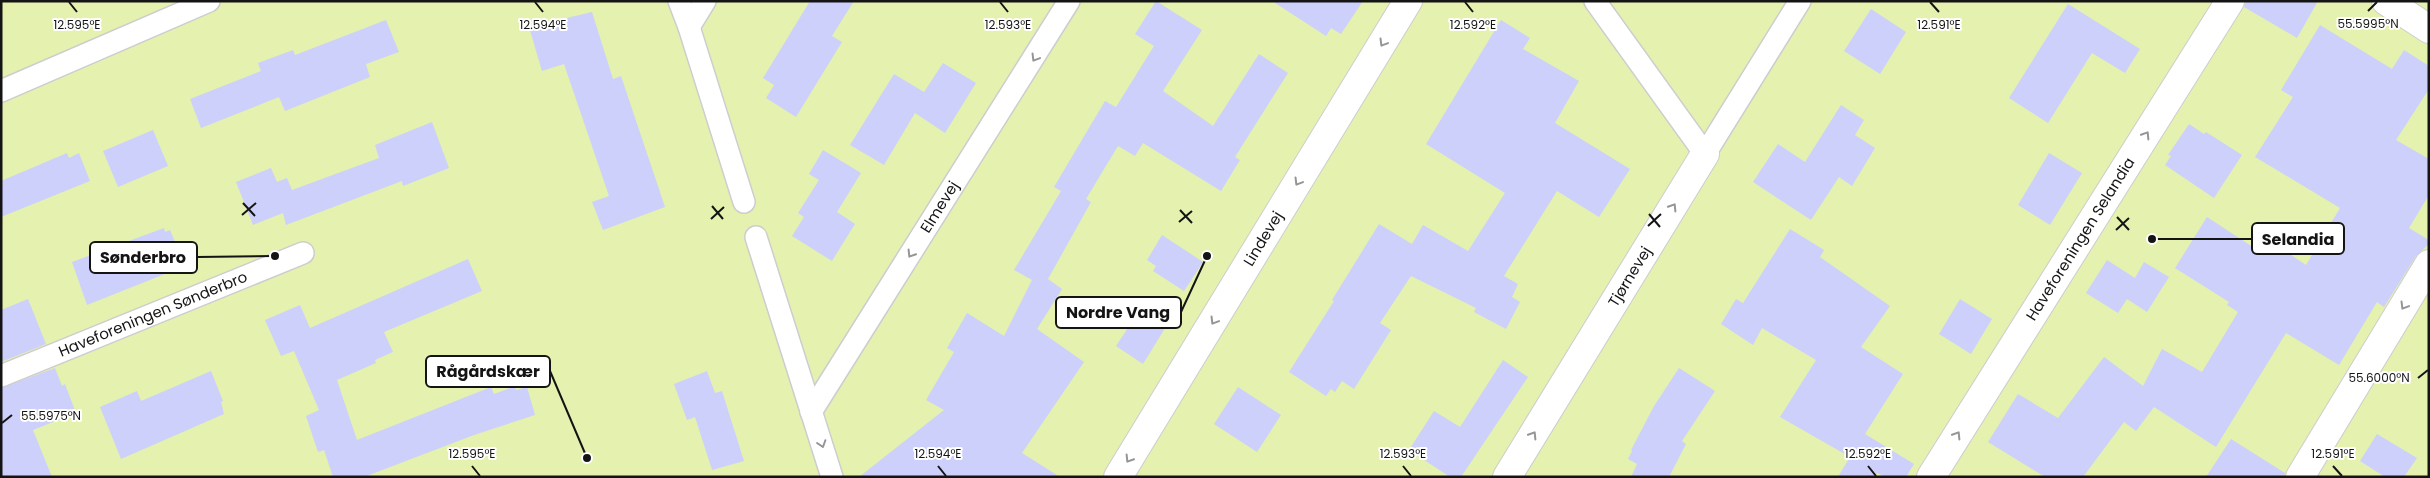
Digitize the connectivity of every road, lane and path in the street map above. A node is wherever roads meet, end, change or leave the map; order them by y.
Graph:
1 (209, 1) edge
2 (679, 1) edge
3 (705, 1) edge
4 (1069, 1) edge
5 (1408, 1) edge
6 (1595, 1) edge
7 (1800, 1) edge
8 (2230, 1) edge
9 (2386, 1) edge
10 (689, 27) junction
11 (2429, 29) edge
12 (1, 91) edge
13 (1705, 154) junction
14 (744, 202) dead end
15 (756, 237) dead end
16 (303, 253) dead end
17 (2429, 264) edge
18 (1, 376) edge
19 (811, 412) junction
20 (832, 477) edge
21 (1118, 477) edge
22 (1507, 477) edge
23 (1931, 477) edge
24 (2300, 477) edge

1 - 12 lane
2 - 10 lane
3 - 10 lane
4 -> 19 lane, Elmevej
5 -> 21 street, Lindevej
6 - 13 lane
7 - 13 lane, Tjørnevej
23 -> 8 street, Haveforeningen Selandia
9 - 11 street
10 - 14 lane
22 -> 13 street, Tjørnevej
15 - 19 lane
16 - 18 lane, Haveforeningen Sønderbro
17 -> 24 street
19 -> 20 lane

